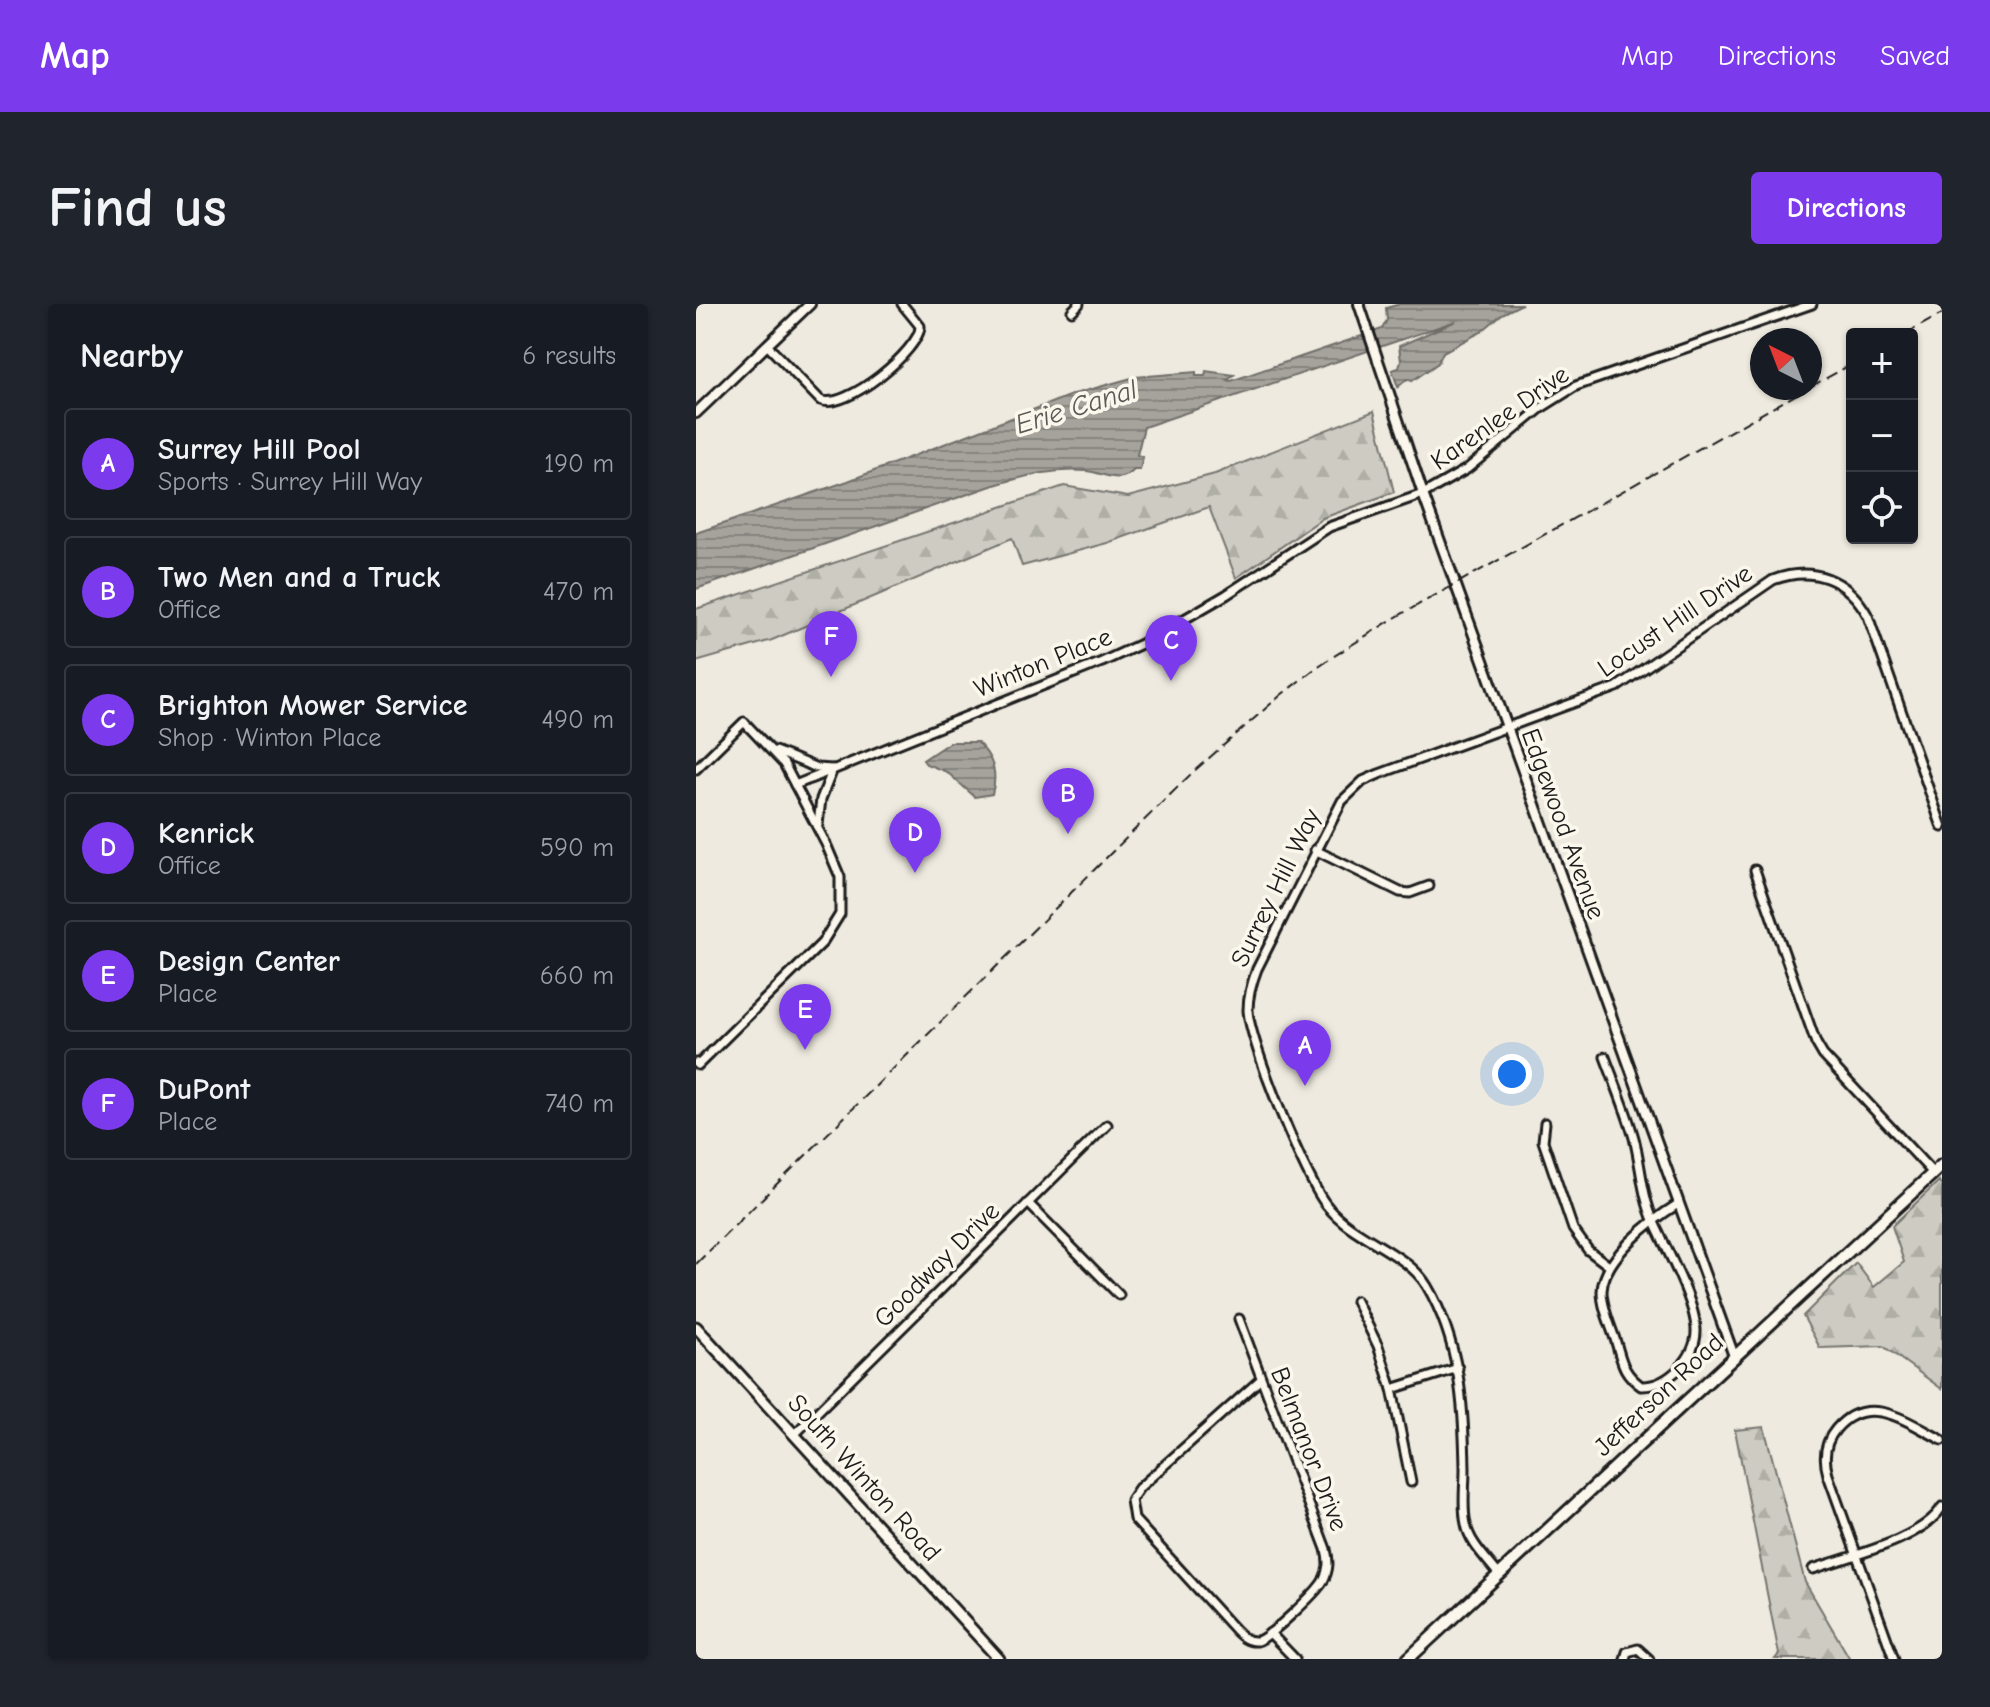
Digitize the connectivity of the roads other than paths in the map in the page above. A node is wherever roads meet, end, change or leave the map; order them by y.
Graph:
1 (810, 304) edge
2 (902, 304) edge
3 (1079, 304) edge
4 (1777, 304) edge
5 (1812, 304) edge
6 (1360, 306) edge
7 (1072, 311) dead end
8 (1781, 313) junction
9 (767, 345) junction
10 (696, 413) edge
11 (1423, 494) junction
12 (1507, 728) junction
13 (770, 748) junction
14 (696, 769) edge
15 (833, 769) junction
16 (795, 785) junction
17 (1942, 827) edge
18 (818, 829) junction
19 (1315, 850) junction
20 (1755, 870) dead end
21 (1429, 886) dead end
22 (1605, 1057) dead end
23 (696, 1063) edge
24 (1545, 1123) dead end
25 (1107, 1125) dead end
26 (1942, 1165) edge
27 (1933, 1173) junction
28 (1028, 1203) junction
29 (1678, 1204) junction
30 (1653, 1220) junction
31 (1609, 1266) junction
32 (1119, 1295) dead end
33 (1356, 1301) dead end
34 (1239, 1319) dead end
35 (696, 1327) edge
36 (1734, 1356) junction
37 (1458, 1368) junction
38 (1261, 1379) junction
39 (1392, 1389) junction
40 (795, 1434) junction
41 (1942, 1440) edge
42 (1411, 1482) dead end
43 (1942, 1507) edge
44 (1938, 1521) edge
45 (1856, 1554) junction
46 (1813, 1569) dead end
47 (1499, 1575) junction
48 (1270, 1633) junction
49 (1420, 1654) edge
50 (999, 1659) edge
51 (1295, 1659) edge
52 (1408, 1659) edge
53 (1625, 1659) edge
54 (1649, 1659) edge
55 (1894, 1659) edge

1 - 9 street
2 - 9 street
3 - 7 street
4 - 8 street
5 - 8 street, Karenlee Drive
6 - 11 street, Edgewood Avenue
8 - 11 street, Karenlee Drive
9 - 10 street
11 - 12 street, Edgewood Avenue
11 - 15 street, Winton Place
12 - 17 street, Locust Hill Drive
12 - 19 street, Surrey Hill Way
12 - 29 street, Edgewood Avenue
13 - 14 street
13 - 15 street
13 - 16 street
15 - 16 street, Winton Place
15 - 18 street
16 - 18 street
18 - 23 street
19 - 21 street
19 - 37 street, Surrey Hill Way
20 - 27 street
22 - 30 street
24 - 31 street
25 - 28 street, Goodway Drive
26 - 27 main road, Jefferson Road
27 - 36 main road, Jefferson Road
28 - 32 street
28 - 40 street, Goodway Drive
29 - 30 street
29 - 36 street, Edgewood Avenue
30 - 31 street
30 - 31 street
33 - 39 street
34 - 38 street, Belmanor Drive
35 - 40 main road, South Winton Road
36 - 47 main road, Jefferson Road
37 - 39 street
37 - 47 street, Surrey Hill Way
38 - 48 street, Belmanor Drive
38 - 48 street
39 - 42 street
40 - 50 main road, South Winton Road
41 - 45 street
43 - 44 street
44 - 45 street
45 - 46 street
45 - 55 street
47 - 49 main road, Jefferson Road
48 - 51 street
49 - 52 main road, Jefferson Road
53 - 54 street

